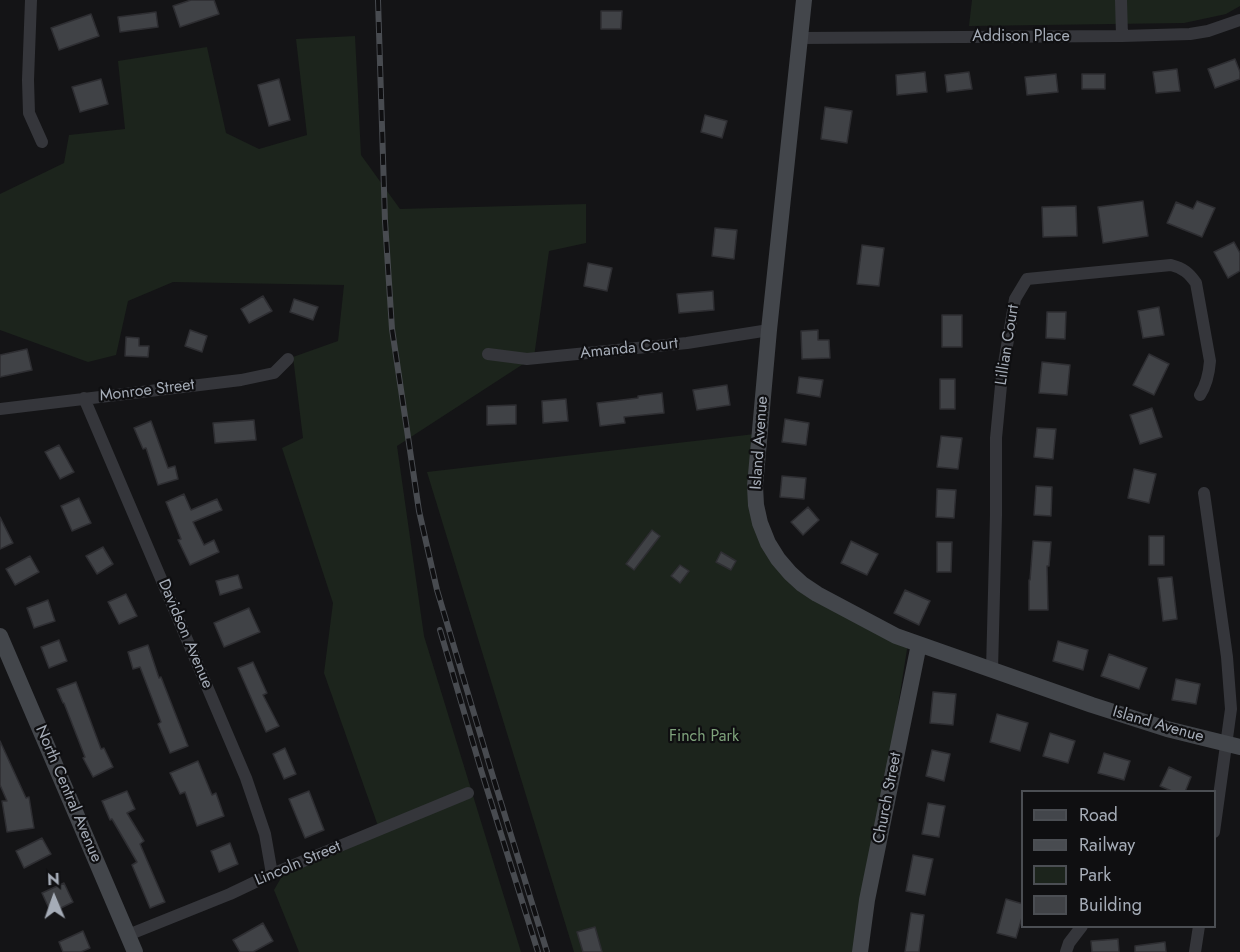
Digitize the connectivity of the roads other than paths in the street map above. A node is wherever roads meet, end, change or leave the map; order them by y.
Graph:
1 (31, 0) edge
2 (804, 0) edge
3 (1121, 0) edge
4 (1240, 20) edge
5 (1122, 36) junction
6 (800, 38) junction
7 (42, 142) dead end
8 (769, 330) junction
9 (488, 354) dead end
10 (288, 359) dead end
11 (1200, 395) dead end
12 (84, 398) junction
13 (0, 409) edge
14 (1204, 493) dead end
15 (0, 636) edge
16 (919, 644) junction
17 (992, 670) junction
18 (1234, 746) edge
19 (468, 793) dead end
20 (1216, 827) edge
21 (272, 874) junction
22 (1081, 928) edge
23 (1199, 928) edge
24 (128, 936) junction
25 (135, 952) edge
26 (860, 952) edge
27 (1066, 952) edge
28 (1195, 952) edge

1 - 7 street
2 - 6 street, Island Avenue
3 - 5 street
4 - 5 street, Addison Place
5 - 6 street, Addison Place
6 - 8 street, Island Avenue
8 - 9 street, Amanda Court
8 - 16 street, Island Avenue
10 - 12 street, Monroe Street
11 - 17 street, Lillian Court
12 - 13 street, Monroe Street
12 - 21 street, Davidson Avenue
14 - 18 street
15 - 24 street, North Central Avenue
16 - 17 street, Island Avenue
16 - 26 street, Church Street
17 - 18 street, Island Avenue
18 - 20 street
19 - 21 street, Lincoln Street
21 - 24 street, Lincoln Street
22 - 27 street
23 - 28 street
24 - 25 street, North Central Avenue

